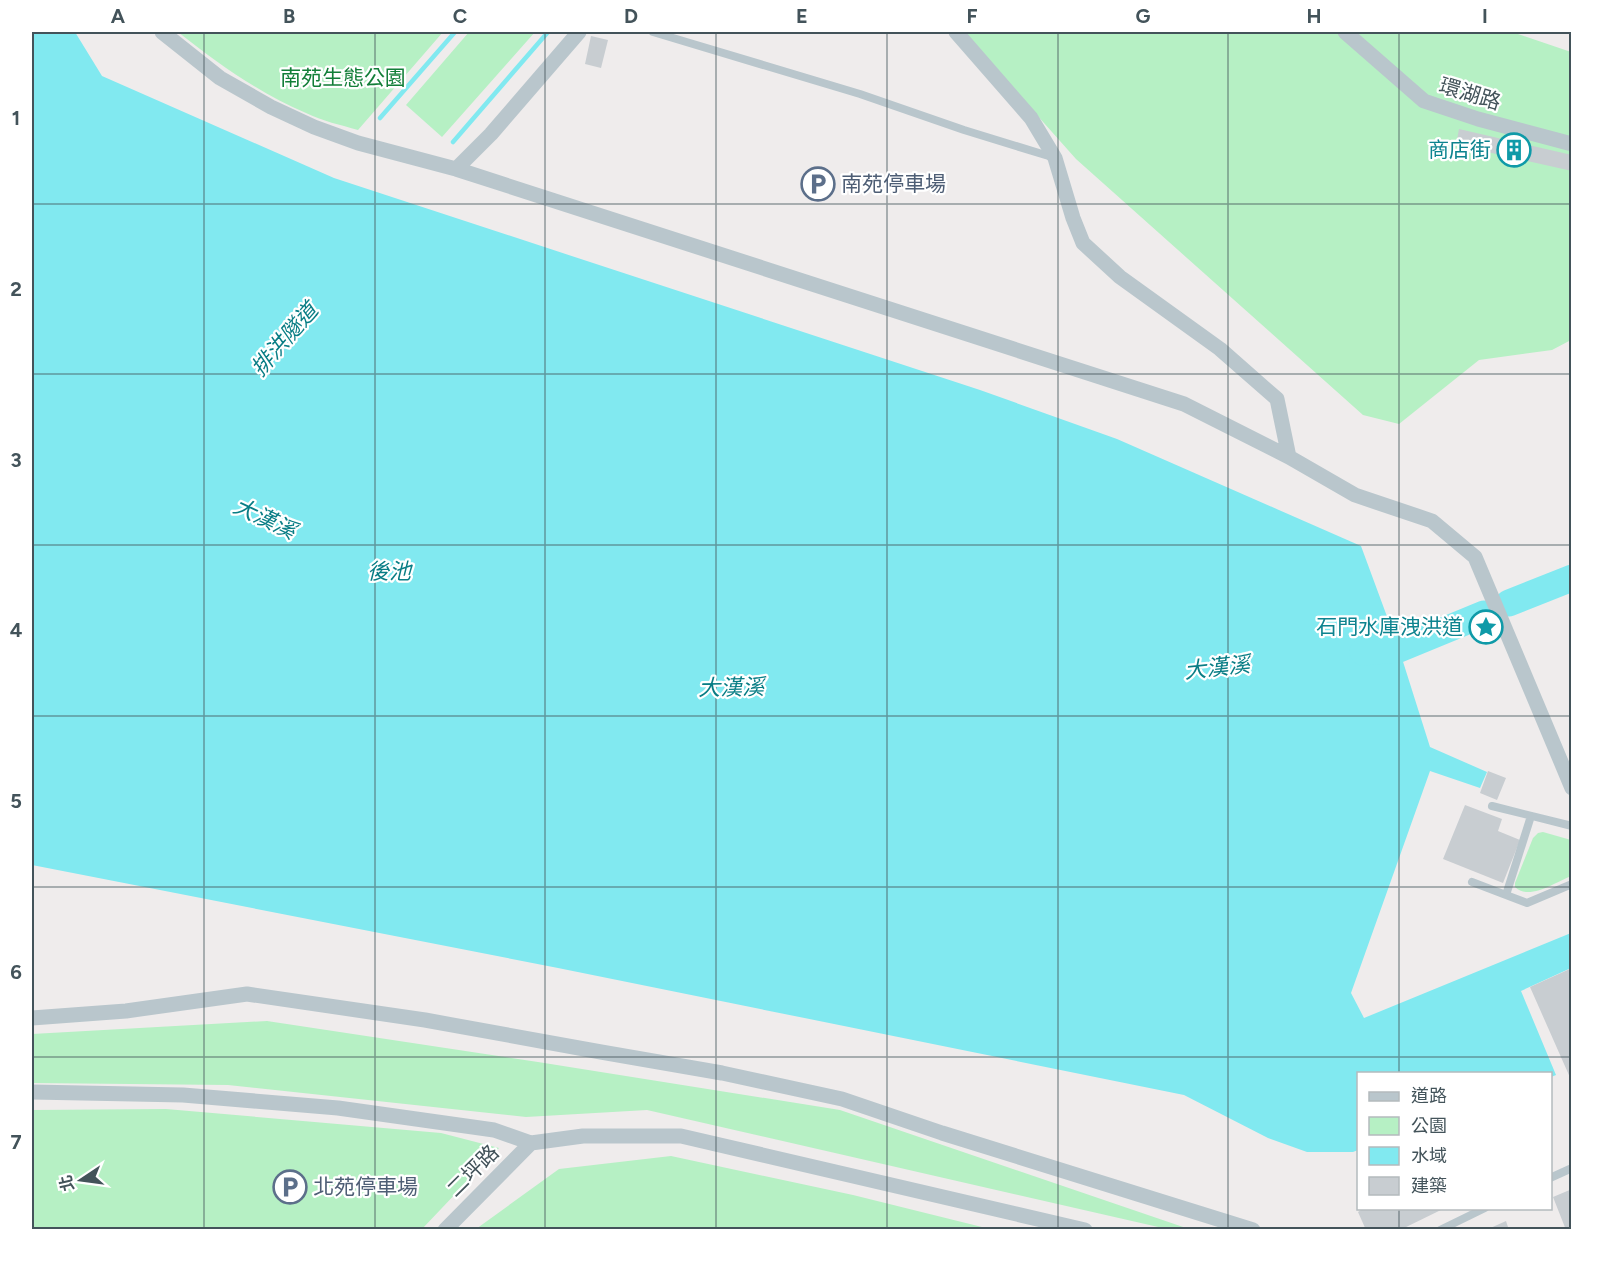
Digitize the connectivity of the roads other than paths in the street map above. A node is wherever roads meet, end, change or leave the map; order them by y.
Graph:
1 (162, 32) edge
2 (579, 32) edge
3 (653, 32) edge
4 (956, 32) edge
5 (1345, 32) edge
6 (1572, 144) edge
7 (1054, 158) junction
8 (456, 168) junction
9 (1289, 457) junction
10 (1572, 788) edge
11 (1492, 806) dead end
12 (1531, 816) junction
13 (1572, 826) edge
14 (1472, 882) dead end
15 (1572, 884) edge
16 (1506, 895) junction
17 (32, 1018) edge
18 (32, 1092) edge
19 (531, 1143) junction
20 (1572, 1168) edge
21 (1552, 1178) edge
22 (1483, 1210) edge
23 (445, 1230) edge
24 (1085, 1230) edge
25 (1253, 1230) edge
26 (1440, 1230) edge

1 - 8 street
2 - 8 street
3 - 7 lane
4 - 7 street
5 - 6 street, 環湖路
7 - 9 street
8 - 9 street
9 - 10 street
11 - 12 lane
12 - 13 lane
12 - 16 lane
14 - 16 lane
15 - 16 lane
17 - 25 street
18 - 19 street
19 - 23 street, 二坪路
19 - 24 street
20 - 21 lane
22 - 26 lane

